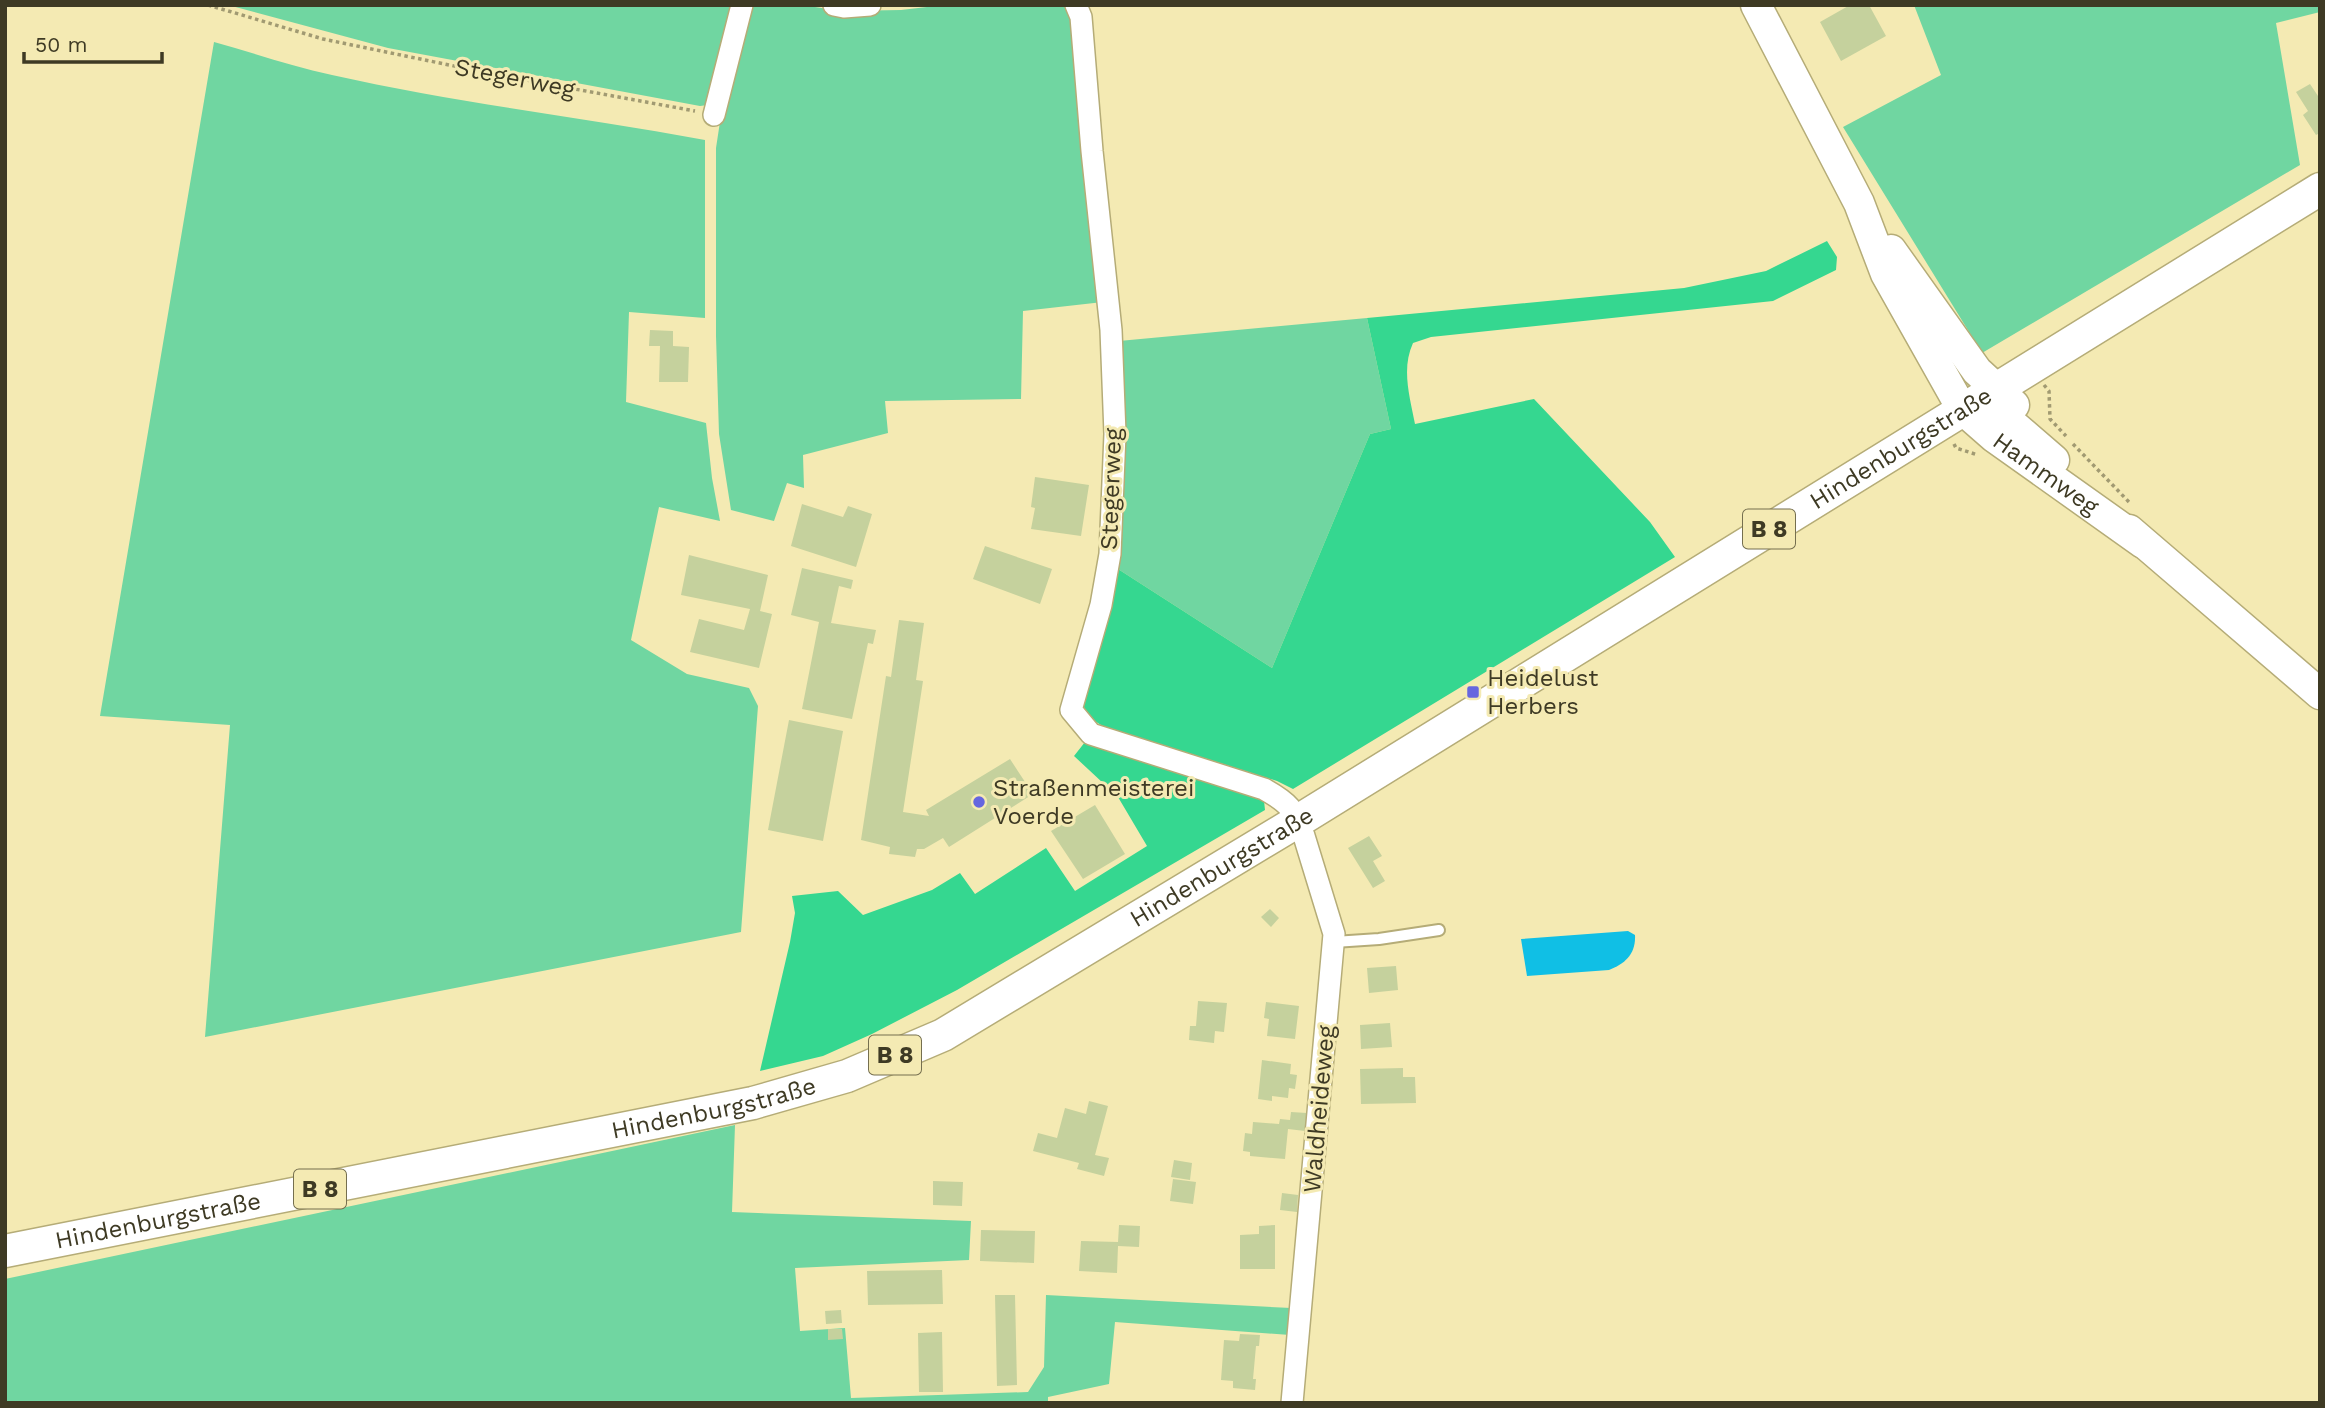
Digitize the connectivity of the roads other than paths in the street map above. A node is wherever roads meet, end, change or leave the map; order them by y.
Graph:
1 (742, 5) edge
2 (834, 5) edge
3 (870, 5) edge
4 (1076, 5) edge
5 (1756, 5) edge
6 (714, 115) road end
7 (2320, 189) edge
8 (1860, 206) junction
9 (1995, 390) junction
10 (2143, 542) junction
11 (2320, 694) edge
12 (1298, 821) junction
13 (1439, 930) dead end
14 (1334, 942) junction
15 (5, 1251) edge
16 (1292, 1403) edge

1 - 6 street
2 - 3 street
4 - 12 street, Stegerweg
5 - 8 main road, Hammweg
7 - 9 main road, Hindenburgstraße / B 8
8 - 9 main road, Hammweg
8 - 9 main road, Hammweg
9 - 10 main road, Hammweg
9 - 10 main road, Hammweg
9 - 12 main road, Hindenburgstraße / B 8
10 - 11 main road, Hammweg
12 - 14 street, Waldheideweg
12 - 15 main road, Hindenburgstraße / B 8
13 - 14 lane
14 - 16 street, Waldheideweg

